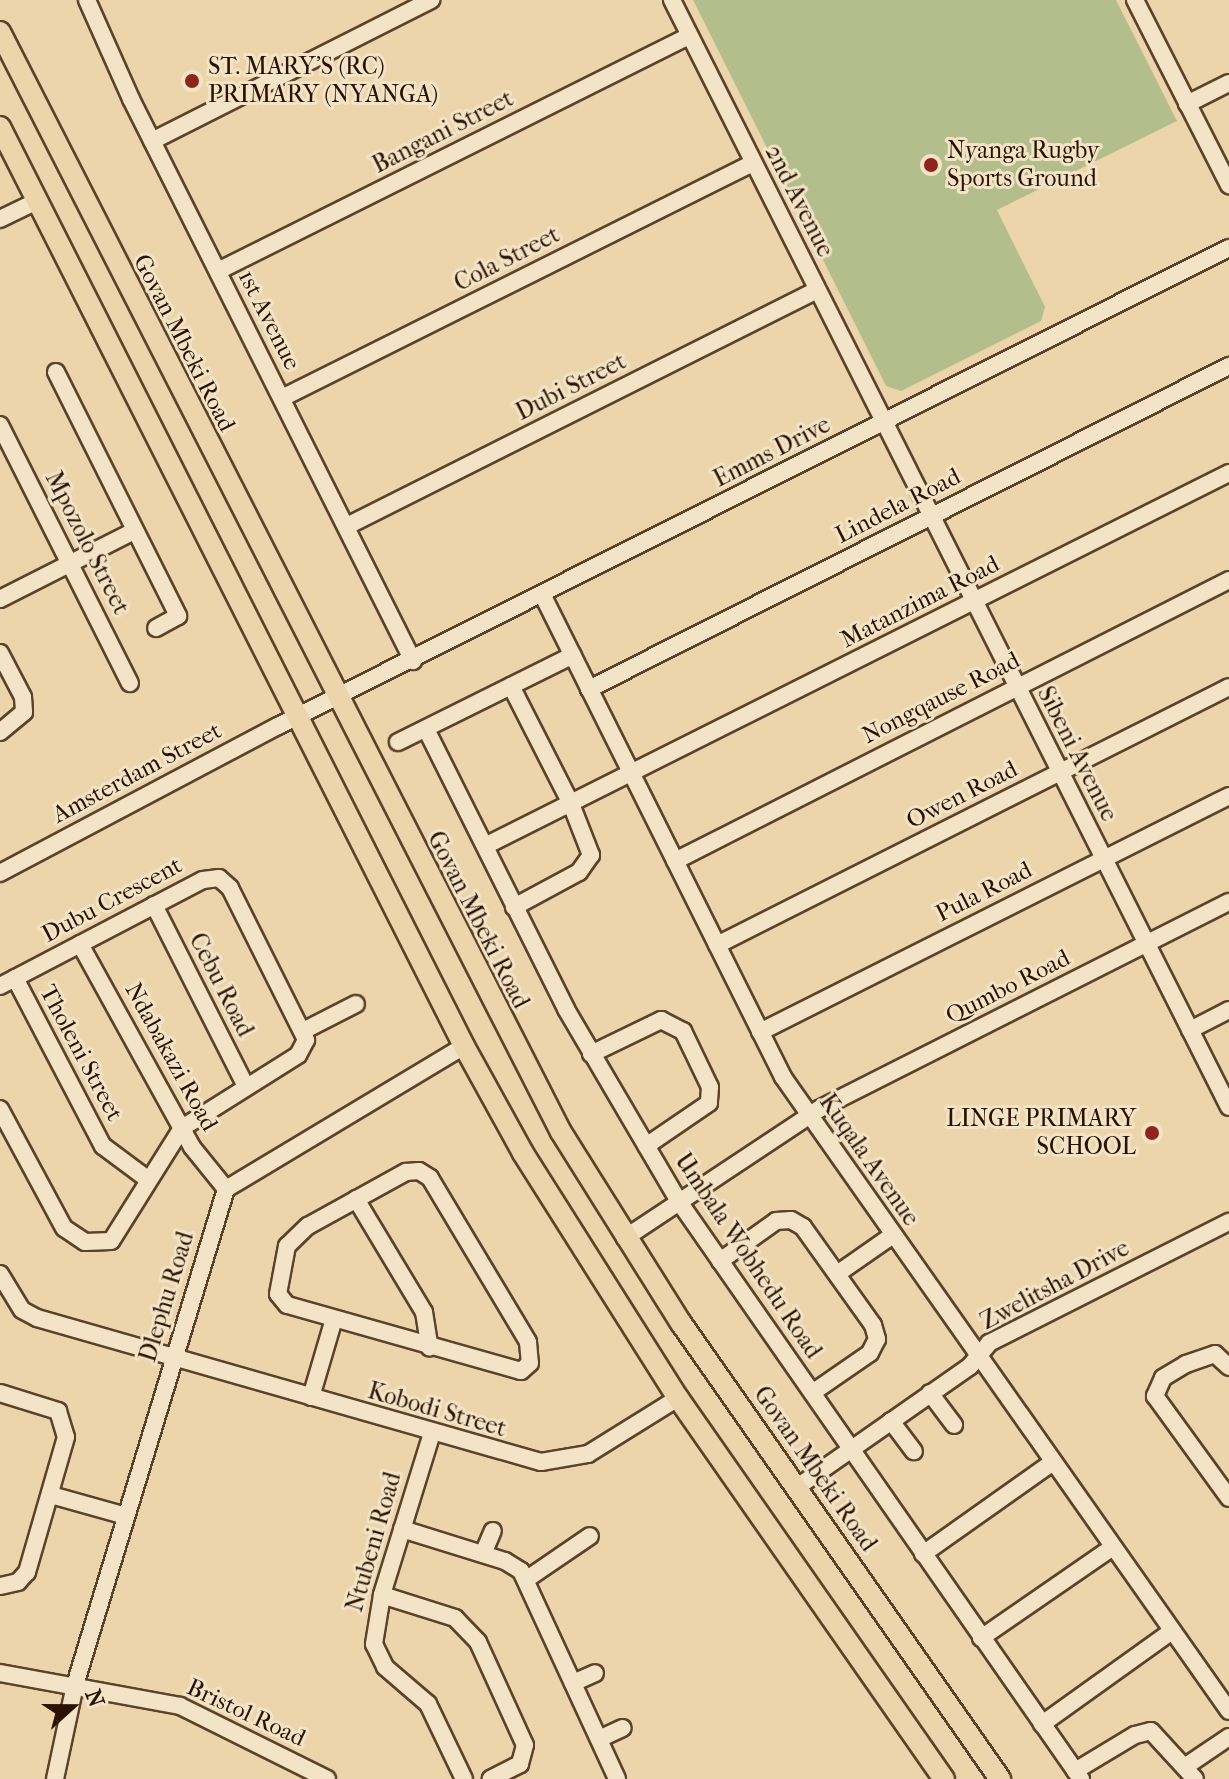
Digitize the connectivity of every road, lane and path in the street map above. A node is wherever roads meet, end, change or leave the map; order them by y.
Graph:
1 (87, 0) edge
2 (431, 0) edge
3 (672, 0) edge
4 (1135, 0) edge
5 (0, 32) edge
6 (689, 36) junction
7 (1229, 83) edge
8 (1187, 104) junction
9 (0, 127) edge
10 (152, 141) junction
11 (753, 163) junction
12 (1229, 185) edge
13 (37, 201) junction
14 (0, 219) edge
15 (1229, 248) edge
16 (218, 271) junction
17 (817, 290) junction
18 (1229, 366) edge
19 (56, 372) dead end
20 (282, 398) junction
21 (883, 423) junction
22 (0, 425) edge
23 (1229, 473) edge
24 (930, 516) junction
25 (347, 526) junction
26 (134, 531) junction
27 (70, 563) junction
28 (1229, 580) edge
29 (542, 594) junction
30 (0, 599) edge
31 (973, 602) junction
32 (156, 628) dead end
33 (0, 653) edge
34 (573, 655) junction
35 (413, 661) junction
36 (130, 683) dead end
37 (511, 686) junction
38 (1017, 687) junction
39 (1229, 687) edge
40 (589, 689) junction
41 (336, 698) junction
42 (298, 716) junction
43 (426, 729) junction
44 (0, 732) edge
45 (398, 742) dead end
46 (631, 773) junction
47 (1060, 773) junction
48 (1229, 796) edge
49 (571, 804) junction
50 (485, 846) junction
51 (1103, 859) junction
52 (675, 861) junction
53 (0, 873) edge
54 (1229, 902) edge
55 (154, 905) junction
56 (514, 907) junction
57 (80, 944) junction
58 (1146, 944) junction
59 (717, 945) junction
60 (8, 982) edge
61 (356, 1004) dead end
62 (1229, 1010) edge
63 (305, 1030) junction
64 (1190, 1030) junction
65 (760, 1032) junction
66 (464, 1046) junction
67 (591, 1054) junction
68 (246, 1086) junction
69 (1229, 1107) edge
70 (809, 1116) junction
71 (2, 1117) edge
72 (182, 1128) junction
73 (646, 1146) junction
74 (146, 1178) junction
75 (226, 1189) junction
76 (356, 1199) junction
77 (680, 1203) junction
78 (1229, 1222) edge
79 (893, 1235) junction
80 (625, 1238) junction
81 (720, 1261) junction
82 (0, 1274) edge
83 (837, 1274) junction
84 (334, 1319) junction
85 (430, 1348) junction
86 (174, 1356) junction
87 (978, 1356) junction
88 (1229, 1367) edge
89 (0, 1393) edge
90 (812, 1393) junction
91 (930, 1393) junction
92 (311, 1397) junction
93 (678, 1398) junction
94 (891, 1421) junction
95 (954, 1425) dead end
96 (432, 1433) junction
97 (850, 1450) junction
98 (914, 1451) dead end
99 (1053, 1462) junction
100 (796, 1488) junction
101 (51, 1495) junction
102 (1229, 1498) edge
103 (126, 1516) junction
104 (402, 1529) junction
105 (493, 1531) dead end
106 (590, 1536) dead end
107 (1113, 1547) junction
108 (483, 1554) junction
109 (923, 1554) junction
110 (527, 1579) junction
111 (0, 1586) edge
112 (382, 1595) junction
113 (1172, 1631) junction
114 (981, 1638) junction
115 (0, 1673) edge
116 (595, 1673) dead end
117 (573, 1683) junction
118 (75, 1685) junction
119 (1229, 1711) edge
120 (1042, 1724) junction
121 (623, 1728) dead end
122 (1229, 1737) edge
123 (599, 1739) junction
124 (1191, 1772) edge
125 (1078, 1775) edge
126 (57, 1779) edge
127 (327, 1779) edge
128 (464, 1779) edge
129 (491, 1779) edge
130 (617, 1779) edge
131 (944, 1779) edge
132 (1000, 1779) edge

1 - 10 street, 1st Avenue
2 - 10 street
3 - 6 street, 2nd Avenue
4 - 8 street
5 - 41 main road, Govan Mbeki Road
6 - 11 street, 2nd Avenue
6 - 16 street, Bangani Street
7 - 8 street
8 - 12 street
9 - 13 main road
10 - 16 street, 1st Avenue
11 - 17 street, 2nd Avenue
11 - 20 street, Cola Street
13 - 14 street
13 - 42 main road
15 - 21 street, Emms Drive
16 - 20 street, 1st Avenue
17 - 21 street, 2nd Avenue
17 - 25 street, Dubi Street
18 - 24 street, Lindela Road
19 - 26 street
20 - 25 street, 1st Avenue
21 - 24 street, Sibeni Avenue
21 - 29 street, Emms Drive
22 - 27 street, Mpozolo Street
23 - 31 street, Matanzima Road
24 - 31 street, Sibeni Avenue
24 - 40 street, Lindela Road
25 - 35 street, 1st Avenue
26 - 27 street
26 - 32 street
27 - 30 street
27 - 36 street, Mpozolo Street
28 - 38 street, Nongqause Road
29 - 34 street, Kuqala Avenue
29 - 35 street, Emms Drive
31 - 38 street, Sibeni Avenue
31 - 46 street, Matanzima Road
33 - 44 street
34 - 37 street
34 - 40 street, Kuqala Avenue
35 - 41 street, Emms Drive
37 - 43 street
37 - 49 street
38 - 47 street, Sibeni Avenue
38 - 52 street, Nongqause Road
39 - 47 street, Owen Road
40 - 46 street, Kuqala Avenue
41 - 42 street, Amsterdam Street
41 - 80 main road, Govan Mbeki Road
42 - 53 street, Amsterdam Street
42 - 66 main road
43 - 45 street
43 - 50 street, Umbala Wobhedu Road
46 - 49 street, Matanzima Road
46 - 52 street, Kuqala Avenue
47 - 51 street, Sibeni Avenue
47 - 59 street, Owen Road
48 - 51 street, Pula Road
49 - 50 street, Matanzima Road
49 - 56 street
50 - 56 street, Umbala Wobhedu Road
51 - 58 street, Sibeni Avenue
51 - 65 street, Pula Road
52 - 59 street, Kuqala Avenue
54 - 58 street, Qumbo Road
55 - 57 street, Dubu Crescent
55 - 63 street, Dubu Crescent
55 - 68 street, Cebu Road
56 - 67 street, Umbala Wobhedu Road
57 - 60 street, Dubu Crescent
57 - 72 street, Ndabakazi Road
58 - 64 street, Sibeni Avenue
58 - 70 street, Qumbo Road
59 - 65 street, Kuqala Avenue
60 - 74 street, Tholeni Street
61 - 63 street
62 - 64 street
63 - 68 street
64 - 69 street, Sibeni Avenue
65 - 70 street, Kuqala Avenue
66 - 75 street
66 - 93 main road
67 - 73 street, Umbala Wobhedu Road
67 - 73 street
68 - 72 street
70 - 77 street, Qumbo Road
70 - 79 street, Kuqala Avenue
71 - 74 street
72 - 74 street
72 - 75 street, Ndabakazi Road
73 - 77 street, Umbala Wobhedu Road
75 - 86 street, Dlephu Road
76 - 84 street
76 - 85 street
76 - 85 street
77 - 80 street, Qumbo Road
77 - 81 street, Umbala Wobhedu Road
78 - 87 street, Zwelitsha Drive
79 - 83 street
79 - 87 street, Kuqala Avenue
80 - 100 main road, Govan Mbeki Road
81 - 83 street
81 - 90 street, Umbala Wobhedu Road
82 - 86 street, Kobodi Street
83 - 90 street
84 - 85 street
84 - 92 street
86 - 92 street, Kobodi Street
86 - 103 street, Dlephu Road
87 - 91 street, Zwelitsha Drive
87 - 99 street, Kuqala Avenue
88 - 102 street
89 - 101 street
90 - 97 street, Umbala Wobhedu Road
91 - 94 street, Zwelitsha Drive
91 - 95 street
92 - 96 street, Kobodi Street
93 - 96 street, Kobodi Street
93 - 131 main road
94 - 97 street, Zwelitsha Drive
94 - 98 street
96 - 104 street, Ntubeni Road
97 - 100 street, Zwelitsha Drive
97 - 109 street, Umbala Wobhedu Road
99 - 107 street, Kuqala Avenue
99 - 109 street
100 - 132 main road, Govan Mbeki Road
101 - 103 street
101 - 111 street
103 - 118 street, Dlephu Road
104 - 108 street
104 - 112 street, Ntubeni Road
105 - 108 street
106 - 110 street
107 - 113 street, Kuqala Avenue
107 - 114 street
108 - 110 street
109 - 114 street, Umbala Wobhedu Road
110 - 117 street
112 - 128 street, Ntubeni Road
112 - 129 street
113 - 119 street, Kuqala Avenue
113 - 120 street
114 - 120 street, Umbala Wobhedu Road
115 - 118 street, Bristol Road
116 - 117 street
117 - 123 street
118 - 126 street, Dlephu Road
118 - 127 street, Bristol Road
120 - 125 street, Umbala Wobhedu Road
121 - 123 street
122 - 124 street
123 - 130 street
124 - 125 street

